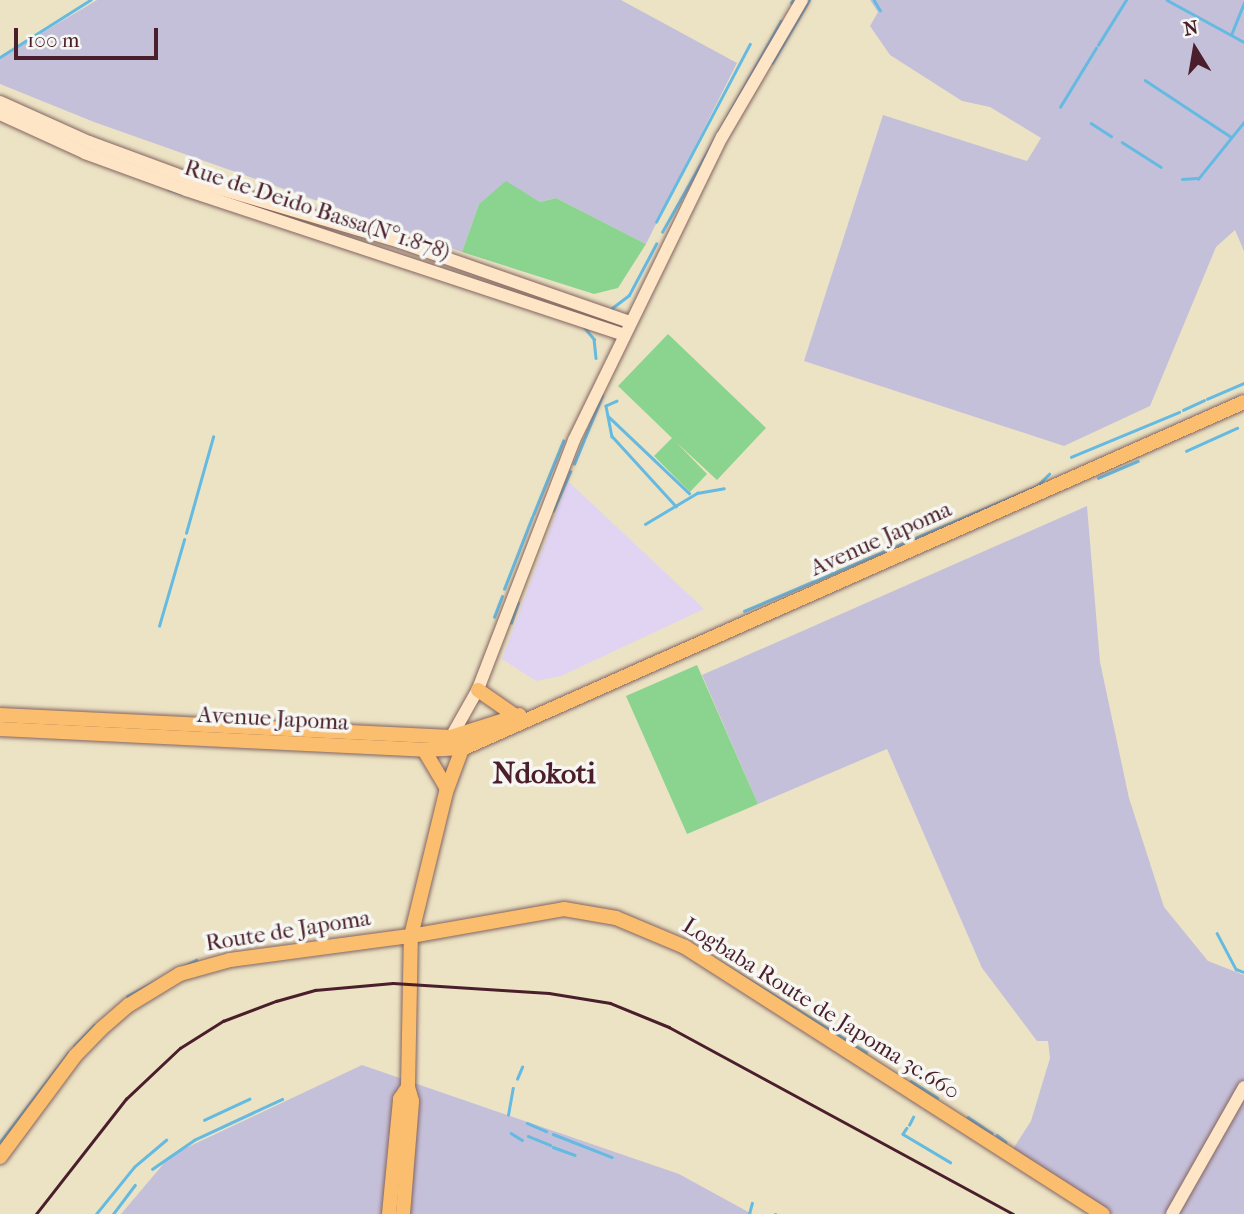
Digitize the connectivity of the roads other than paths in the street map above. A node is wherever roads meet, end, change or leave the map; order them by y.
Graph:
1 (802, 0) edge
2 (0, 102) edge
3 (0, 114) edge
4 (627, 328) junction
5 (1244, 402) edge
6 (478, 690) junction
7 (535, 714) junction
8 (0, 715) edge
9 (514, 715) junction
10 (0, 729) edge
11 (465, 742) junction
12 (450, 743) junction
13 (424, 750) junction
14 (446, 790) junction
15 (411, 936) junction
16 (1244, 1087) edge
17 (0, 1157) edge
18 (398, 1198) junction
19 (390, 1214) edge
20 (402, 1214) edge
21 (1103, 1214) edge
22 (1172, 1214) edge

1 - 4 main road
2 - 4 main road
3 - 4 main road, Rue de Deido Bassa(N°1.878)
4 - 6 main road
5 - 7 main road, Avenue Japoma
6 - 9 main road
6 - 11 main road
6 - 12 main road
7 - 9 main road, Avenue Japoma
7 - 11 main road, Avenue Japoma
8 - 12 main road, Avenue Japoma
9 - 11 main road, Avenue Japoma
10 - 13 main road, Avenue Japoma
11 - 12 main road, Avenue Japoma
11 - 14 main road
12 - 13 main road, Avenue Japoma
12 - 14 main road
13 - 14 main road
14 - 15 main road
15 - 17 main road, Route de Japoma
15 - 18 main road
15 - 21 main road, Logbaba Route de Japoma 3c.660
16 - 22 main road
18 - 19 main road
18 - 20 main road

